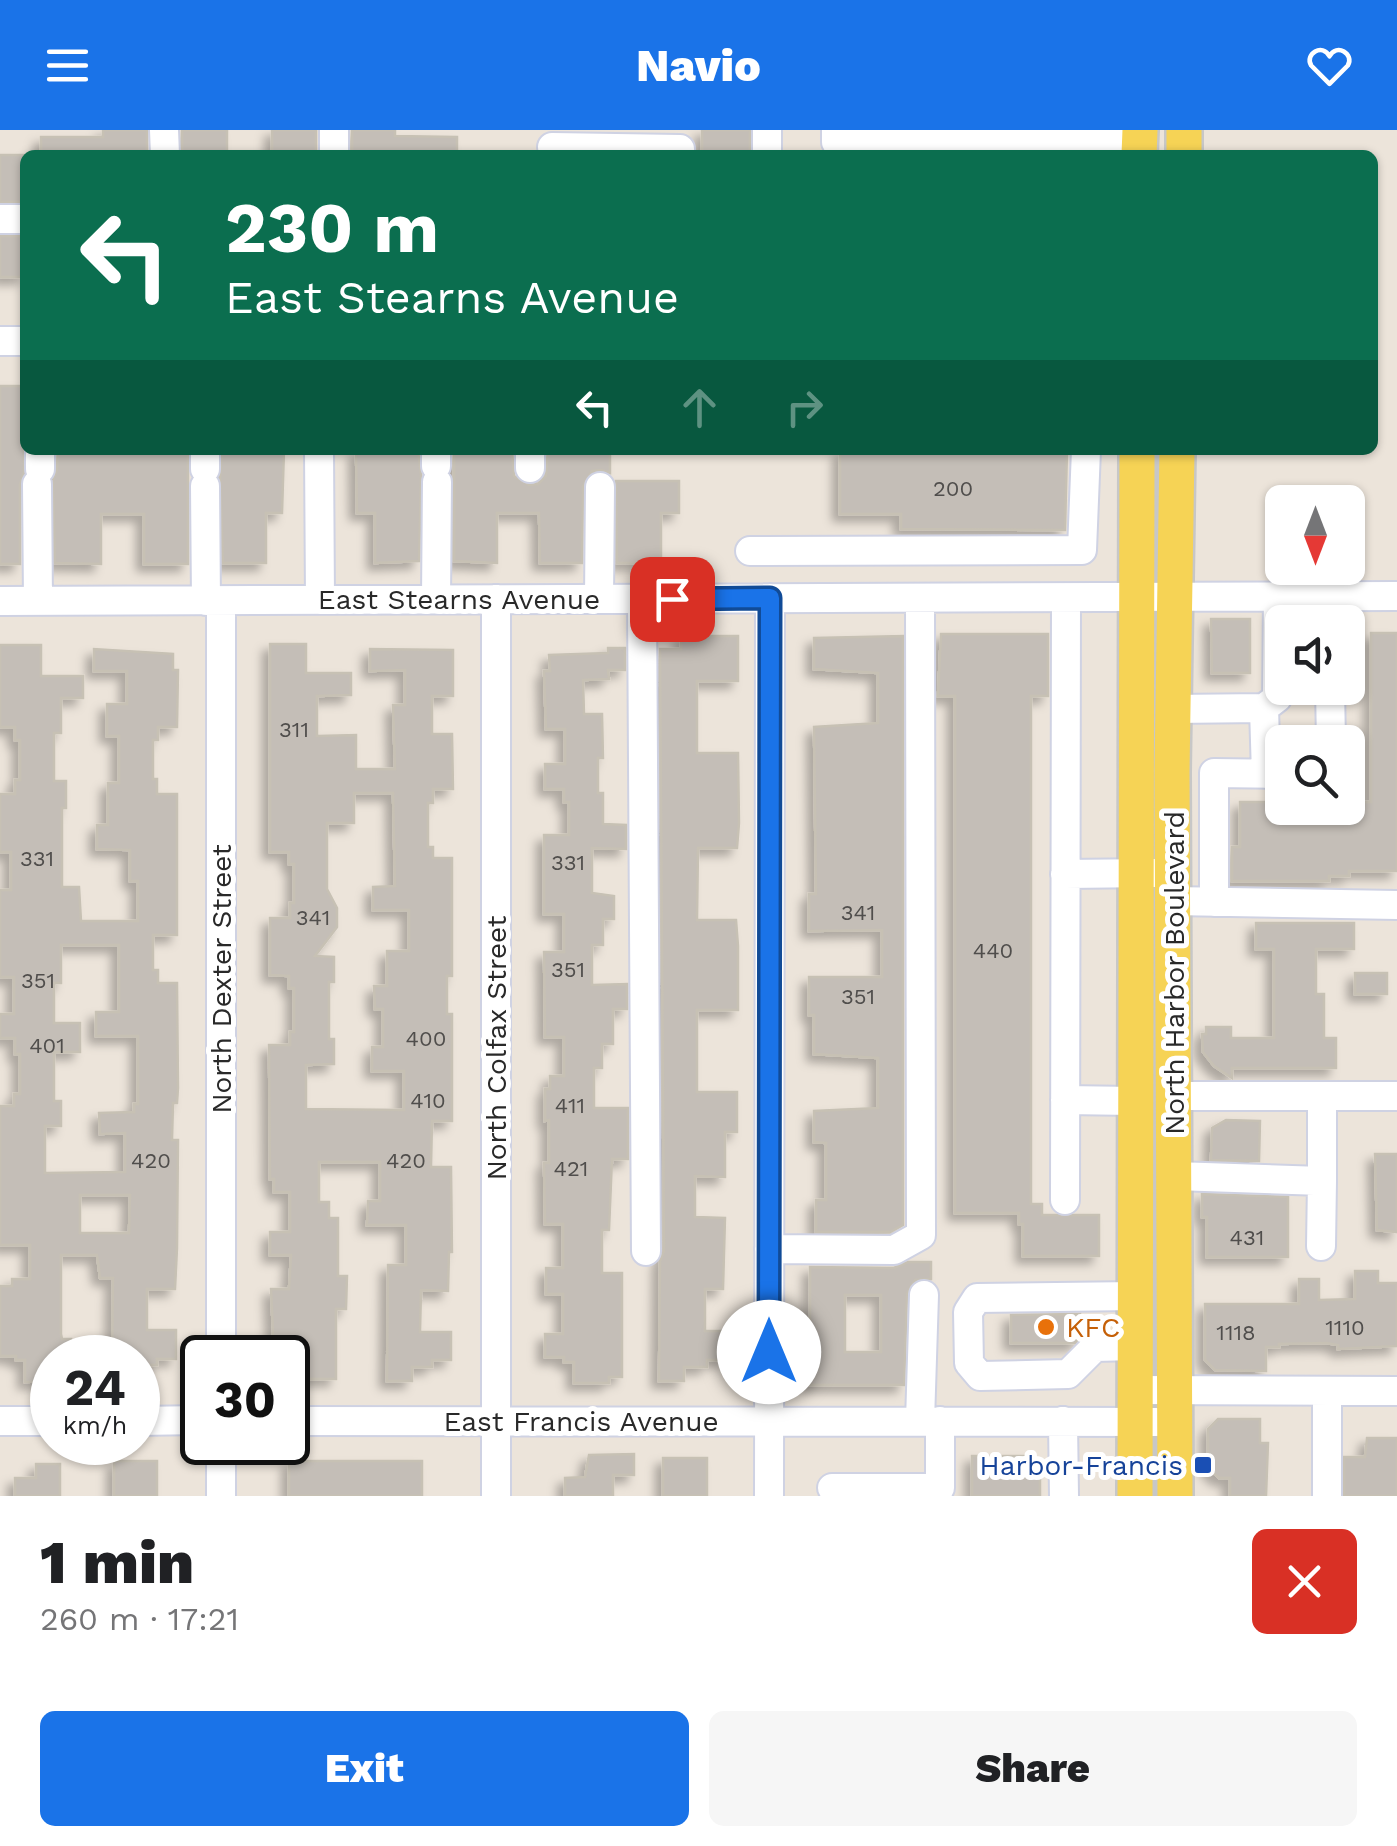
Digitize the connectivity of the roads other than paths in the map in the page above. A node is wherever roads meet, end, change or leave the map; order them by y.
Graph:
1 (836, 142) edge
2 (1140, 142) edge
3 (552, 144) edge
4 (680, 148) dead end
5 (1087, 148) edge
6 (319, 455) edge
7 (1086, 455) edge
8 (1137, 455) edge
9 (1177, 455) edge
10 (436, 466) edge
11 (39, 468) edge
12 (205, 469) edge
13 (600, 487) dead end
14 (750, 550) dead end
15 (1136, 596) junction
16 (1174, 596) junction
17 (1397, 596) edge
18 (1278, 597) junction
19 (770, 598) junction
20 (920, 598) junction
21 (1066, 598) junction
22 (599, 599) junction
23 (642, 599) junction
24 (213, 600) junction
25 (320, 600) junction
26 (436, 600) junction
27 (496, 600) junction
28 (38, 601) junction
29 (0, 602) edge
30 (1277, 605) edge
31 (1309, 605) edge
32 (1353, 605) edge
33 (1265, 703) edge
34 (1172, 709) junction
35 (1172, 772) junction
36 (1214, 772) junction
37 (1265, 774) edge
38 (1134, 873) junction
39 (1065, 874) junction
40 (1173, 887) junction
41 (1214, 902) junction
42 (1397, 904) edge
43 (1175, 1096) junction
44 (1322, 1096) junction
45 (1397, 1096) edge
46 (1065, 1100) junction
47 (1134, 1100) junction
48 (1175, 1176) junction
49 (1322, 1180) junction
50 (1064, 1200) dead end
51 (1321, 1246) dead end
52 (769, 1249) junction
53 (646, 1251) dead end
54 (924, 1295) dead end
55 (1136, 1296) junction
56 (221, 1335) edge
57 (1136, 1346) junction
58 (994, 1376) junction
59 (1327, 1391) junction
60 (1397, 1391) edge
61 (1135, 1406) junction
62 (1175, 1406) junction
63 (769, 1420) junction
64 (0, 1421) edge
65 (30, 1421) edge
66 (310, 1421) edge
67 (930, 1421) junction
68 (996, 1421) junction
69 (1063, 1421) junction
70 (496, 1422) junction
71 (221, 1465) edge
72 (832, 1488) dead end
73 (221, 1496) edge
74 (496, 1496) edge
75 (770, 1496) edge
76 (1064, 1496) edge
77 (1135, 1496) edge
78 (1174, 1496) edge
79 (1327, 1496) edge

1 - 5 street
2 - 5 street
3 - 4 street
6 - 25 street
7 - 14 street
8 - 15 main road, North Harbor Boulevard
9 - 16 main road, North Harbor Boulevard
10 - 26 street
11 - 28 street
12 - 24 street, North Dexter Street
13 - 22 street
15 - 16 street, East Stearns Avenue
15 - 21 street, East Stearns Avenue
15 - 38 main road, North Harbor Boulevard
16 - 18 street, East Stearns Avenue
16 - 34 main road, North Harbor Boulevard
17 - 32 street, East Stearns Avenue
18 - 30 street
18 - 31 street, East Stearns Avenue
19 - 20 street, East Stearns Avenue
19 - 23 street, East Stearns Avenue
19 - 52 street
20 - 21 street, East Stearns Avenue
20 - 52 street
21 - 39 street
22 - 23 street, East Stearns Avenue
22 - 27 street, East Stearns Avenue
23 - 53 street
24 - 25 street, East Stearns Avenue
24 - 28 street, East Stearns Avenue
24 - 56 street, North Dexter Street
25 - 26 street, East Stearns Avenue
26 - 27 street, East Stearns Avenue
27 - 70 street, North Colfax Street
28 - 29 street, East Stearns Avenue
33 - 34 street
34 - 35 main road, North Harbor Boulevard
35 - 36 street
35 - 40 main road, North Harbor Boulevard
36 - 37 street
36 - 41 street
38 - 39 street
38 - 40 street
38 - 47 main road, North Harbor Boulevard
39 - 46 street
40 - 41 street
40 - 43 main road, North Harbor Boulevard
41 - 42 street
43 - 44 street
43 - 48 main road, North Harbor Boulevard
44 - 45 street
44 - 49 street
46 - 47 street
46 - 50 street
47 - 55 main road, North Harbor Boulevard
48 - 49 street
48 - 62 main road, North Harbor Boulevard
49 - 51 street
52 - 63 street
54 - 67 street
55 - 57 main road, North Harbor Boulevard
55 - 58 street
57 - 58 street
57 - 61 main road, North Harbor Boulevard
58 - 68 street
59 - 60 street, East Francis Avenue
59 - 62 street, East Francis Avenue
59 - 79 street
61 - 62 street, East Francis Avenue
61 - 69 street, East Francis Avenue
61 - 77 main road, North Harbor Boulevard
62 - 78 main road, North Harbor Boulevard
63 - 67 street, East Francis Avenue
63 - 70 street, East Francis Avenue
63 - 75 street
64 - 65 street
66 - 70 street, East Francis Avenue
67 - 68 street, East Francis Avenue
67 - 72 street
68 - 69 street, East Francis Avenue
69 - 76 street
70 - 74 street, North Colfax Street
71 - 73 street

